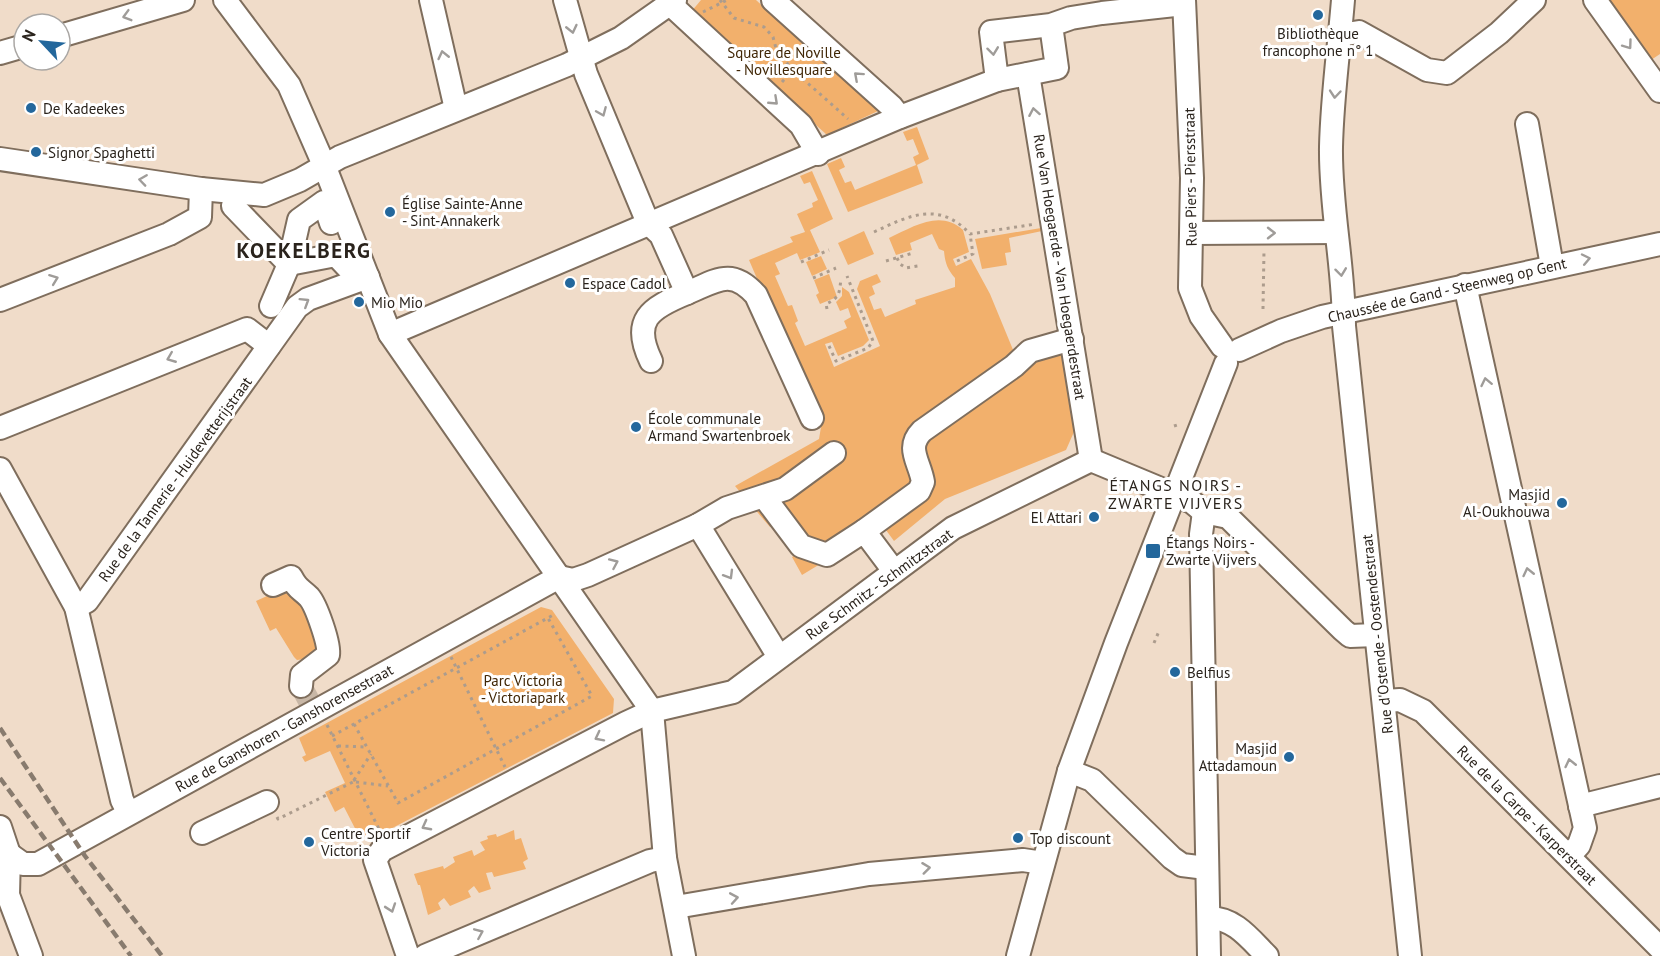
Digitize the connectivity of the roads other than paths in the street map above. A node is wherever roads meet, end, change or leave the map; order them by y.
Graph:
1 (183, 0) edge
2 (225, 0) edge
3 (430, 0) edge
4 (566, 0) edge
5 (773, 0) edge
6 (1343, 0) edge
7 (1534, 0) edge
8 (1595, 0) edge
9 (672, 2) edge
10 (1184, 2) edge
11 (1101, 6) edge
12 (1051, 25) junction
13 (72, 32) edge
14 (1340, 35) junction
15 (580, 58) junction
16 (1028, 74) junction
17 (997, 80) junction
18 (1660, 91) edge
19 (456, 109) junction
20 (900, 117) junction
21 (1527, 124) dead end
22 (818, 154) junction
23 (0, 159) edge
24 (201, 189) junction
25 (323, 192) junction
26 (648, 223) junction
27 (1336, 232) junction
28 (1192, 233) junction
29 (1660, 244) edge
30 (336, 255) junction
31 (289, 264) junction
32 (1552, 266) junction
33 (360, 275) junction
34 (1465, 285) junction
35 (687, 293) junction
36 (0, 300) edge
37 (271, 306) dead end
38 (1344, 312) junction
39 (390, 334) junction
40 (1072, 339) junction
41 (269, 346) junction
42 (1229, 353) junction
43 (651, 361) dead end
44 (812, 418) dead end
45 (0, 428) edge
46 (834, 453) dead end
47 (1091, 460) junction
48 (0, 469) edge
49 (1174, 495) junction
50 (765, 498) junction
51 (1204, 512) junction
52 (698, 525) junction
53 (864, 531) junction
54 (894, 571) junction
55 (559, 577) junction
56 (273, 585) dead end
57 (76, 607) junction
58 (1376, 635) junction
59 (779, 657) junction
60 (1385, 701) junction
61 (312, 705) junction
62 (652, 711) junction
63 (1069, 771) junction
64 (1660, 786) edge
65 (267, 802) road end
66 (1580, 806) junction
67 (128, 812) junction
68 (0, 827) edge
69 (202, 833) dead end
70 (4, 854) edge
71 (1569, 856) junction
72 (665, 858) junction
73 (1043, 863) junction
74 (1206, 868) junction
75 (676, 907) junction
76 (1209, 918) junction
77 (1660, 948) edge
78 (31, 956) edge
79 (408, 956) edge
80 (425, 956) edge
81 (684, 956) edge
82 (1018, 956) edge
83 (1209, 956) edge
84 (1267, 956) edge
85 (1410, 956) edge

1 -> 13 street
2 - 25 street
19 -> 3 street
4 -> 15 street
20 -> 5 street
6 - 14 street, Rue d'Ostende - Oostendestraat
7 - 14 street
8 -> 18 street
9 - 15 street
9 -> 22 street
10 - 11 street
10 - 28 street, Rue Piers - Piersstraat
11 - 12 street
12 - 16 street
12 -> 17 street
14 -> 27 street, Rue d'Ostende - Oostendestraat
15 - 19 street
15 -> 26 street
16 - 17 street
40 -> 16 street, Rue Van Hoegaerde - Van Hoegaerdestraat
17 - 20 street
19 - 25 street
20 - 22 street
21 - 32 street
22 - 26 street
24 -> 23 street
24 - 25 street
36 -> 24 street
25 - 30 street
25 - 31 street
25 - 31 street
25 - 33 street
26 - 35 street
26 - 39 street
28 -> 27 street
27 -> 38 street, Rue d'Ostende - Oostendestraat
28 - 42 street, Rue Piers - Piersstraat
32 -> 29 street, Chaussée de Gand - Steenweg op Gent
30 - 31 street
30 - 33 street
31 - 37 street
32 - 34 street, Chaussée de Gand - Steenweg op Gent
33 - 39 street
41 -> 33 street, Rue de la Tannerie - Huidevetterijstraat
34 - 38 street, Chaussée de Gand - Steenweg op Gent
66 -> 34 street
35 - 43 street
35 - 44 street
38 - 42 street, Chaussée de Gand - Steenweg op Gent
38 - 58 street, Rue d'Ostende - Oostendestraat
39 - 55 street
40 - 47 street, Rue Van Hoegaerde - Van Hoegaerdestraat
40 - 53 street
41 -> 45 street
41 - 57 street, Rue de la Tannerie - Huidevetterijstraat
42 - 49 street
46 - 50 street
47 - 49 street
47 - 54 street, Rue Schmitz - Schmitzstraat
48 - 57 street
49 - 51 street
49 - 63 street
50 - 52 street
50 - 53 street
51 - 58 street
51 - 74 street
55 -> 52 street
52 -> 59 street
53 - 54 street
54 - 59 street, Rue Schmitz - Schmitzstraat
55 - 61 street, Rue de Ganshoren - Ganshorensestraat
55 - 62 street
56 - 61 street
57 - 67 street
58 - 60 street, Rue d'Ostende - Oostendestraat
59 - 62 street, Rue Schmitz - Schmitzstraat
60 - 71 street, Rue de la Carpe - Karperstraat
60 - 85 street, Rue d'Ostende - Oostendestraat
61 - 67 street, Rue de Ganshoren - Ganshorensestraat
62 - 72 street
62 -> 79 street, Rue Schmitz - Schmitzstraat
63 - 73 street
63 - 74 street
64 - 66 street
65 - 69 street
66 - 71 street
67 - 70 street, Rue de Ganshoren - Ganshorensestraat
68 - 70 street
70 - 78 street
71 - 77 street, Rue de la Carpe - Karperstraat
72 - 75 street
80 -> 72 street
75 -> 73 street
73 - 82 street
74 - 76 street
75 - 81 street
76 - 83 street
76 - 84 street

